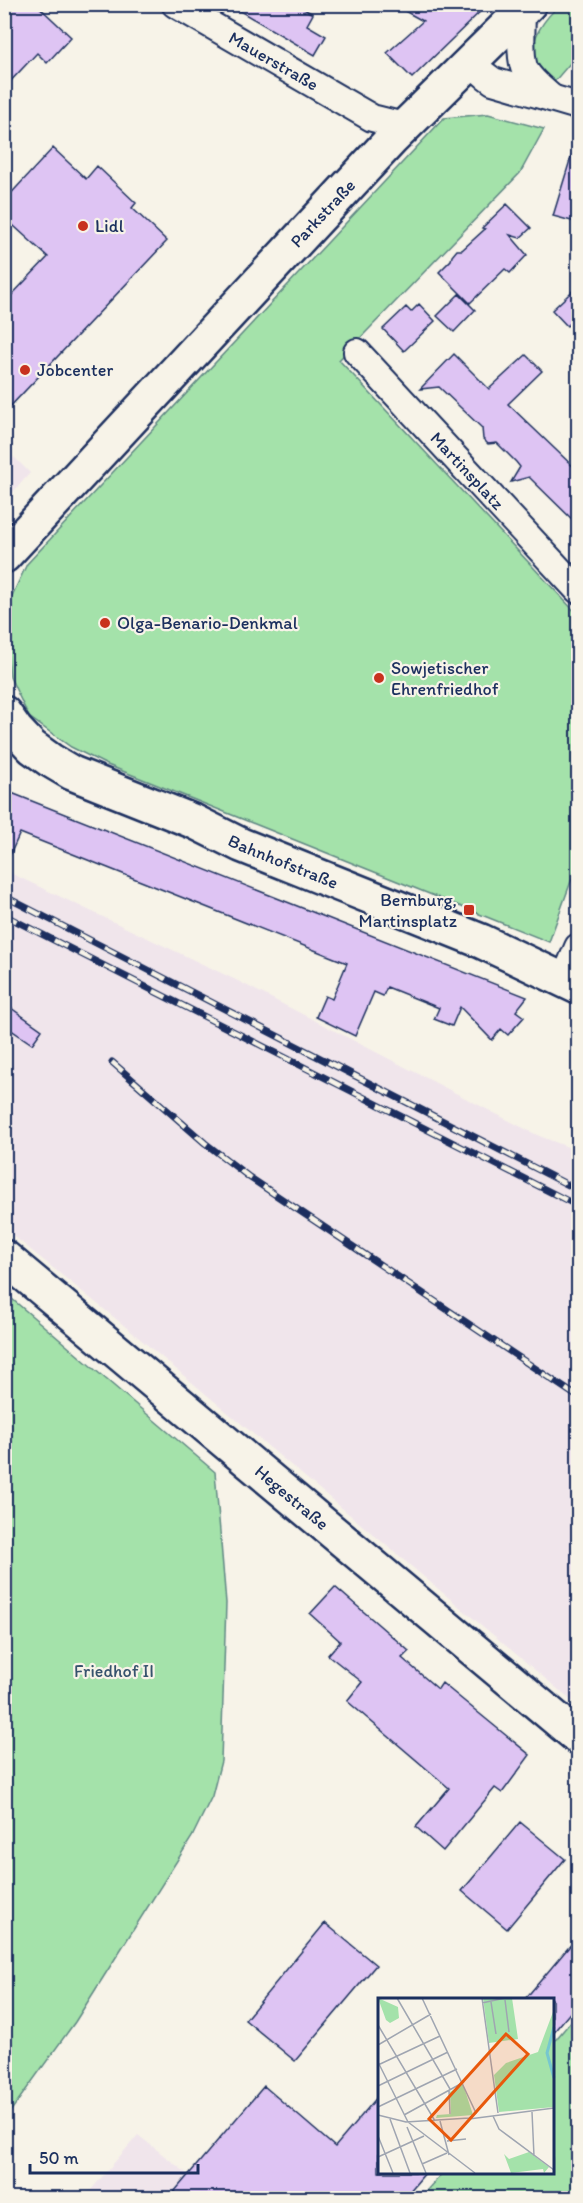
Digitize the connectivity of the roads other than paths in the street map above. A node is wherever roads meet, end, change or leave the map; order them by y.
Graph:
1 (175, 4) edge
2 (526, 8) edge
3 (470, 62) junction
4 (552, 98) junction
5 (579, 106) edge
6 (372, 118) junction
7 (404, 126) junction
8 (373, 159) junction
9 (357, 352) dead end
10 (123, 428) junction
11 (4, 537) edge
12 (4, 556) edge
13 (579, 590) edge
14 (4, 713) edge
15 (579, 947) edge
16 (571, 984) edge
17 (4, 1257) edge
18 (579, 1737) edge

1 - 6 street, Mauerstraße
2 - 3 main road, Parkstraße
2 - 4 street
3 - 4 street
3 - 7 main road, Parkstraße
4 - 5 street
6 - 7 street, Mauerstraße
6 - 8 street
7 - 8 main road, Parkstraße
8 - 10 main road, Parkstraße
9 - 13 street, Martinsplatz
10 - 11 main road
10 - 12 main road, Parkstraße
14 - 16 main road, Bahnhofstraße
15 - 16 street
17 - 18 main road, Hegestraße

